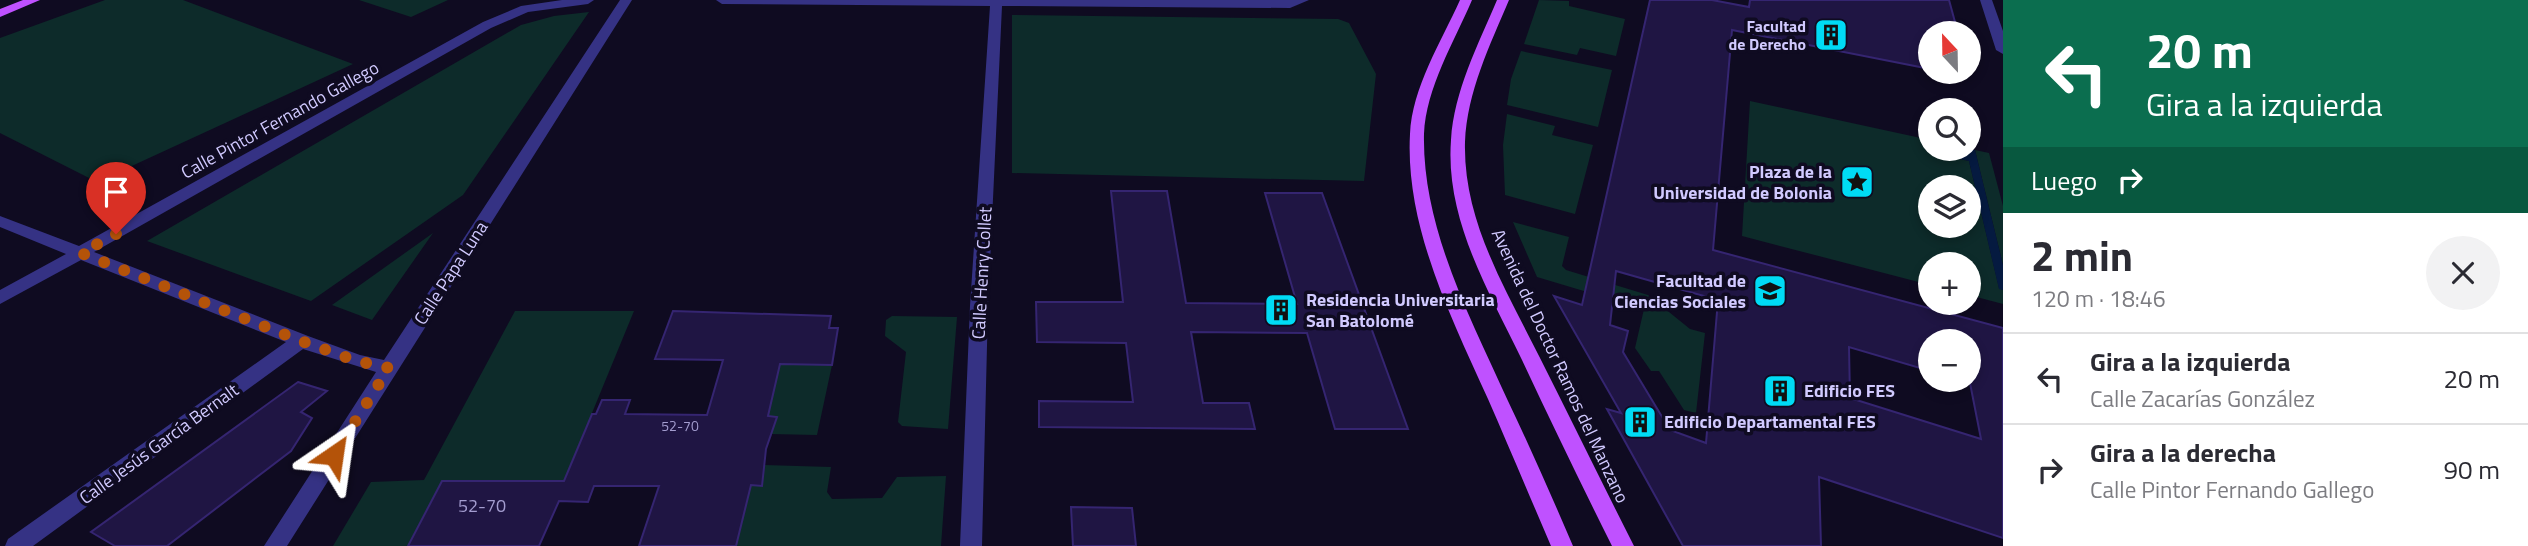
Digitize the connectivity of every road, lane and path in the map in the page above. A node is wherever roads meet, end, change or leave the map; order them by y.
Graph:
1 (34, 0) edge
2 (588, 0) edge
3 (626, 0) edge
4 (722, 0) edge
5 (1466, 0) edge
6 (1503, 0) edge
7 (1986, 0) edge
8 (996, 1) edge
9 (1302, 1) edge
10 (0, 13) edge
11 (2003, 50) edge
12 (0, 221) edge
13 (81, 253) junction
14 (0, 298) edge
15 (301, 341) junction
16 (389, 368) junction
17 (16, 546) edge
18 (275, 546) edge
19 (971, 546) edge
20 (1562, 546) edge
21 (1623, 546) edge

1 - 10 main road
2 - 13 street, Calle Pintor Fernando Gallego
3 - 16 street, Calle Papa Luna
4 - 8 street
5 - 20 main road
6 - 21 main road, Avenida del Doctor Ramos del Manzano
7 - 11 street
8 - 9 street
8 - 19 street, Calle Henry Collet
12 - 13 street
13 - 14 street, Calle Pintor Fernando Gallego
13 - 15 street
15 - 16 street
15 - 17 street, Calle Jesús García Bernalt
16 - 18 street, Calle Papa Luna

